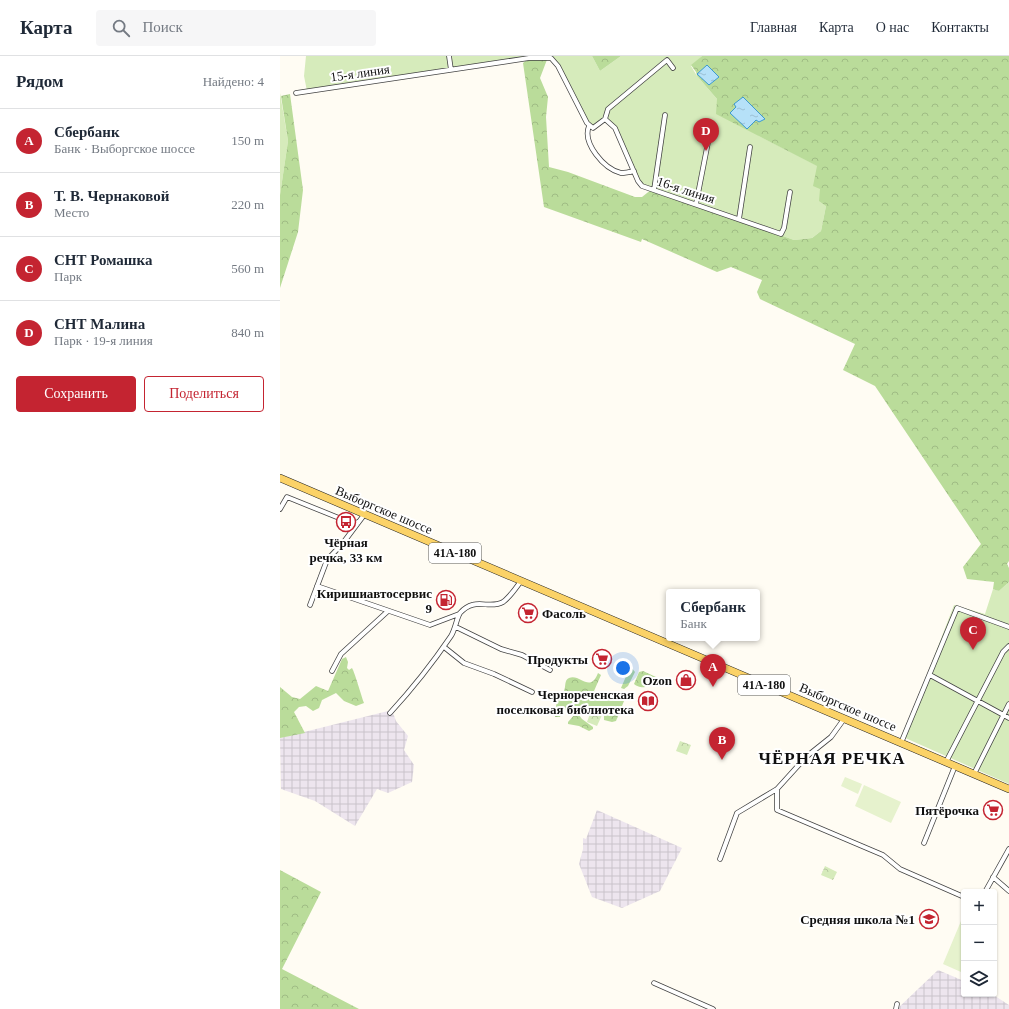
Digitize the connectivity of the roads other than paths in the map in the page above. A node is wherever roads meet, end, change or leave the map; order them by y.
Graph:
1 (449, 56) edge
2 (551, 57) edge
3 (673, 68) dead end
4 (451, 70) junction
5 (296, 93) dead end
6 (665, 114) dead end
7 (605, 119) junction
8 (589, 126) junction
9 (711, 127) dead end
10 (750, 147) dead end
11 (634, 171) junction
12 (654, 190) junction
13 (790, 192) dead end
14 (696, 204) junction
15 (739, 219) junction
16 (280, 478) edge
17 (280, 509) edge
18 (364, 515) junction
19 (358, 523) junction
20 (520, 581) junction
21 (317, 586) junction
22 (310, 606) dead end
23 (388, 611) junction
24 (459, 614) junction
25 (456, 627) junction
26 (1009, 627) edge
27 (444, 646) junction
28 (1009, 646) edge
29 (550, 670) dead end
30 (332, 671) dead end
31 (930, 675) junction
32 (532, 692) dead end
33 (977, 701) junction
34 (1009, 704) edge
35 (390, 713) dead end
36 (1003, 715) junction
37 (1009, 718) edge
38 (844, 719) junction
39 (901, 743) junction
40 (946, 762) junction
41 (955, 766) junction
42 (974, 774) junction
43 (1009, 789) edge
44 (777, 790) junction
45 (924, 843) dead end
46 (1009, 849) edge
47 (720, 859) dead end
48 (993, 877) junction
49 (987, 889) edge
50 (1009, 892) edge
51 (961, 896) edge
52 (654, 983) dead end
53 (713, 1009) edge

1 - 4 street
2 - 4 street
2 - 8 street
3 - 7 street
4 - 5 street, 15-я линия
6 - 12 street
7 - 8 street
7 - 11 street, 16-я линия
8 - 11 street
9 - 14 street
10 - 15 street
11 - 12 street, 16-я линия
12 - 14 street, 16-я линия
13 - 15 street, 16-я линия
14 - 15 street, 16-я линия
16 - 18 main road, Выборгское шоссе / 41А-180
17 - 19 street
18 - 19 street
18 - 20 main road, Выборгское шоссе / 41А-180
19 - 21 street
20 - 24 street
20 - 38 main road, Выборгское шоссе / 41А-180
21 - 22 street
21 - 23 street
23 - 24 street
23 - 30 street
24 - 25 street
25 - 27 street
25 - 29 street
26 - 31 street
27 - 32 street
27 - 35 street
28 - 33 street
31 - 33 street
31 - 39 street
33 - 36 street
33 - 40 street
34 - 36 street
36 - 37 street
36 - 42 street
38 - 39 main road, Выборгское шоссе / 41А-180
38 - 44 street
39 - 40 main road, Выборгское шоссе / 41А-180
40 - 41 main road, Выборгское шоссе / 41А-180
41 - 42 main road, Выборгское шоссе / 41А-180
41 - 45 street
42 - 43 main road, Выборгское шоссе / 41А-180
44 - 47 street
44 - 51 street
46 - 48 street
48 - 49 street
48 - 50 street
52 - 53 street

